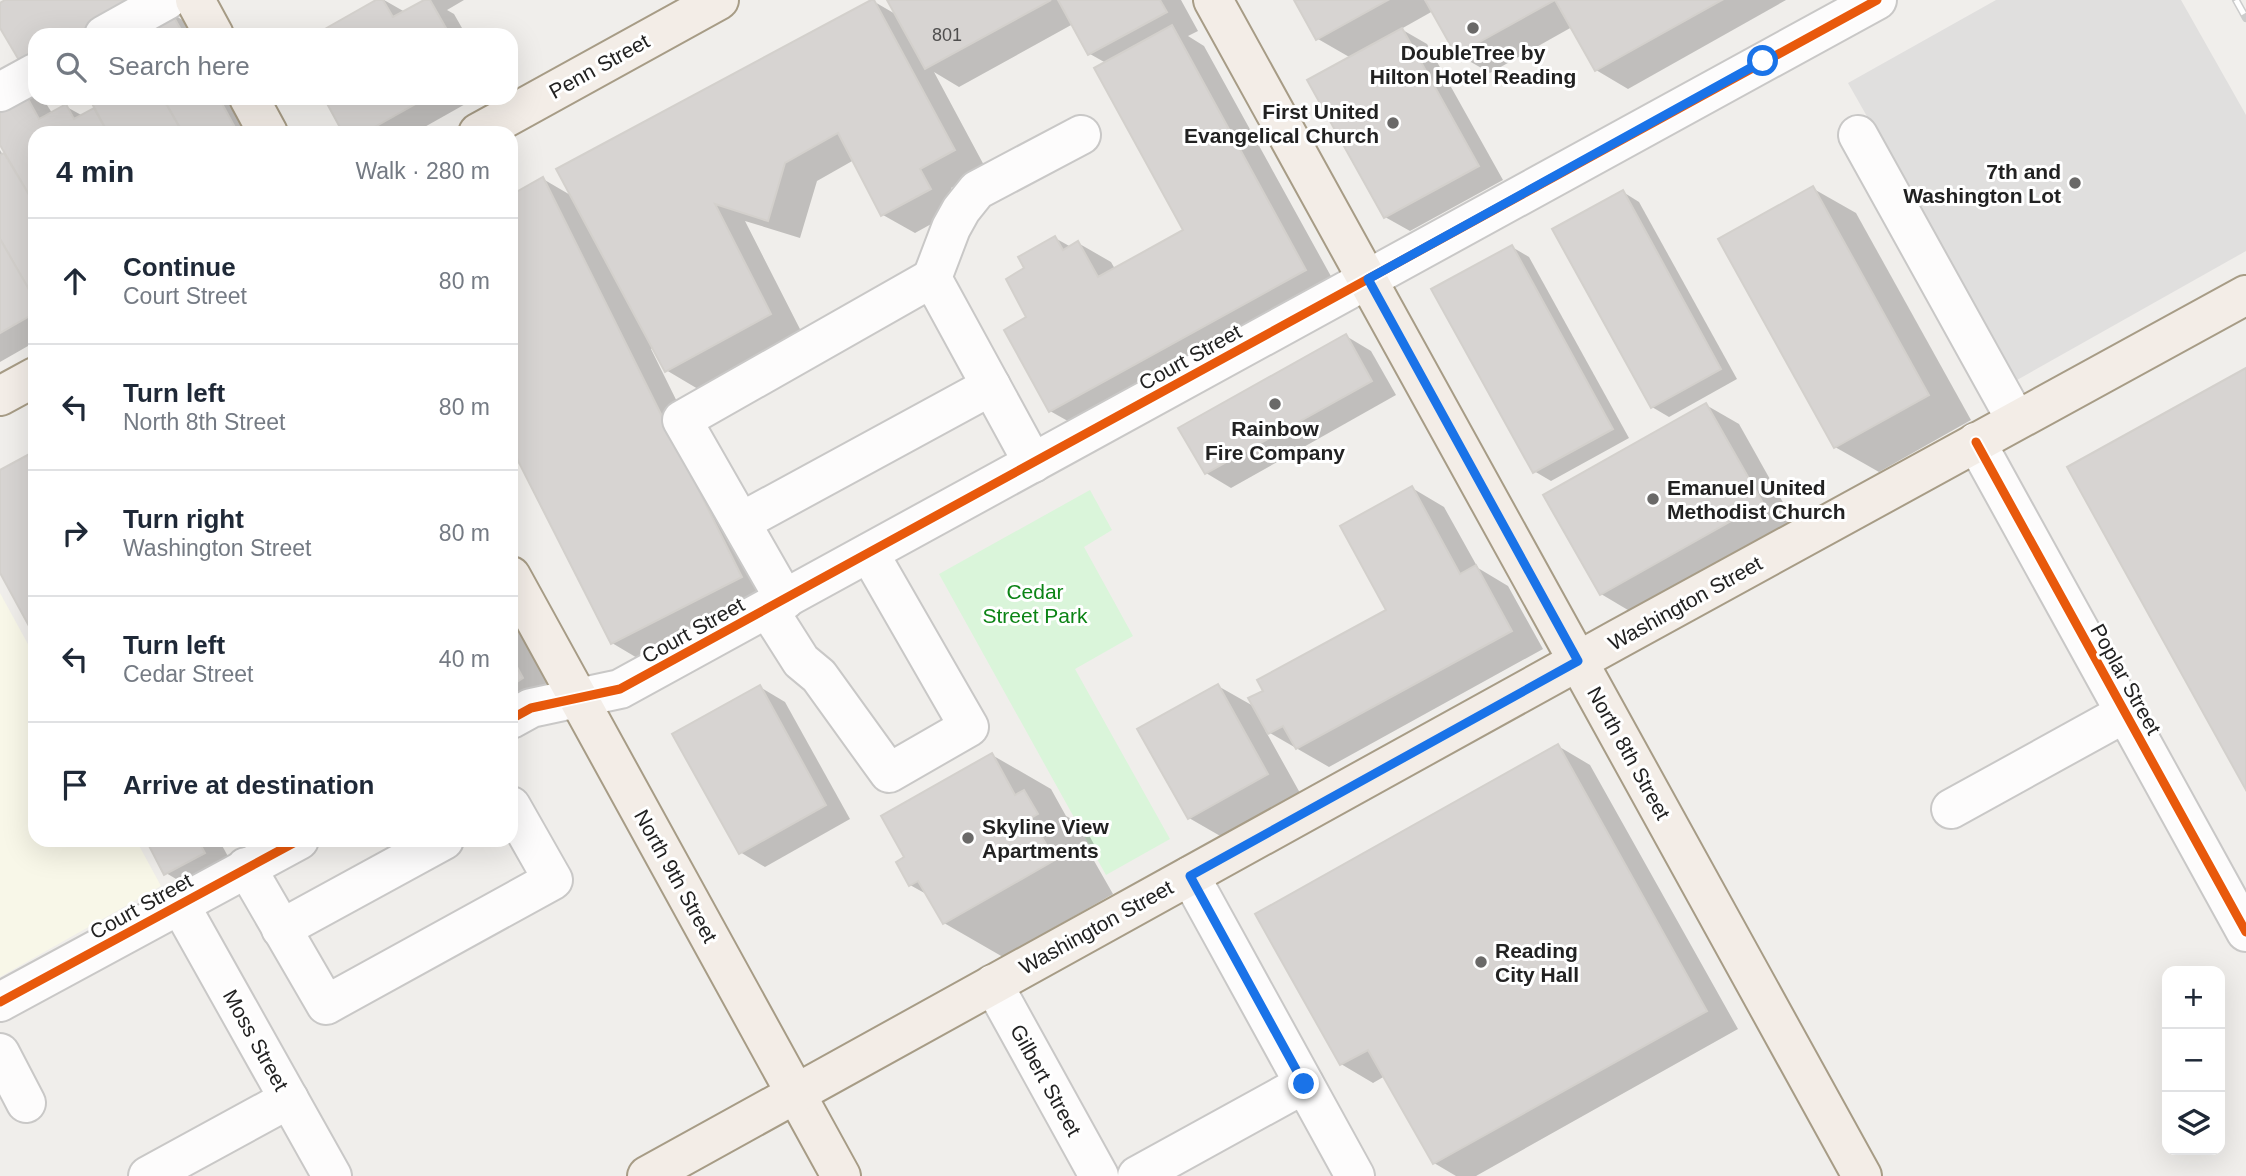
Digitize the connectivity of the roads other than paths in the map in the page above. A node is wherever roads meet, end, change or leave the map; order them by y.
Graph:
1 (167, 0) edge
2 (195, 0) edge
3 (719, 0) edge
4 (1213, 0) edge
5 (1867, 6) edge
6 (117, 28) edge
7 (210, 28) edge
8 (28, 77) edge
9 (0, 92) edge
10 (253, 105) edge
11 (264, 126) edge
12 (491, 126) edge
13 (1081, 135) dead end
14 (1858, 135) dead end
15 (932, 278) junction
16 (1368, 279) junction
17 (2246, 296) edge
18 (28, 381) edge
19 (991, 386) junction
20 (0, 396) edge
21 (2016, 420) junction
22 (1976, 442) junction
23 (1033, 463) junction
24 (741, 522) junction
25 (869, 553) junction
26 (518, 589) edge
27 (776, 604) junction
28 (1578, 661) junction
29 (578, 699) junction
30 (2125, 713) junction
31 (518, 715) edge
32 (1951, 809) dead end
33 (518, 818) edge
34 (285, 847) edge
35 (431, 847) edge
36 (246, 867) junction
37 (1190, 876) junction
38 (180, 905) junction
39 (281, 929) junction
40 (2246, 932) edge
41 (993, 984) junction
42 (0, 1002) edge
43 (0, 1053) edge
44 (1304, 1084) junction
45 (796, 1094) junction
46 (289, 1099) junction
47 (26, 1103) dead end
48 (148, 1176) edge
49 (332, 1176) edge
50 (647, 1176) edge
51 (841, 1176) edge
52 (1098, 1176) edge
53 (1136, 1176) edge
54 (1355, 1176) edge
55 (1863, 1176) edge

1 - 6 street
2 - 7 main road
3 - 12 main road, Penn Street
4 - 16 main road, North 8th Street
5 - 16 street, Court Street
8 - 9 street
10 - 11 main road
13 - 15 street
14 - 21 street
15 - 19 street
15 - 24 street
16 - 23 street, Court Street
16 - 28 main road, North 8th Street
17 - 21 main road, Washington Street
18 - 20 main road
19 - 23 street
19 - 24 street
21 - 22 main road, Washington Street
22 - 28 main road, Washington Street
22 - 30 street, Poplar Street
23 - 25 street, Court Street
24 - 27 street
25 - 27 street, Court Street
25 - 27 street
26 - 29 main road, North 9th Street
27 - 29 street, Court Street
28 - 37 main road, Washington Street
28 - 55 main road, North 8th Street
29 - 31 street, Court Street
29 - 45 main road, North 9th Street
30 - 32 street
30 - 40 street, Poplar Street
33 - 39 street
34 - 36 street, Court Street
35 - 39 street
36 - 38 street, Court Street
36 - 39 street
37 - 41 main road, Washington Street
37 - 44 street
38 - 42 street, Court Street
38 - 46 street, Moss Street
41 - 45 main road, Washington Street
41 - 52 street, Gilbert Street
43 - 47 street
44 - 53 street
44 - 54 street
45 - 50 main road, Washington Street
45 - 51 main road, North 9th Street
46 - 48 street
46 - 49 street, Moss Street

